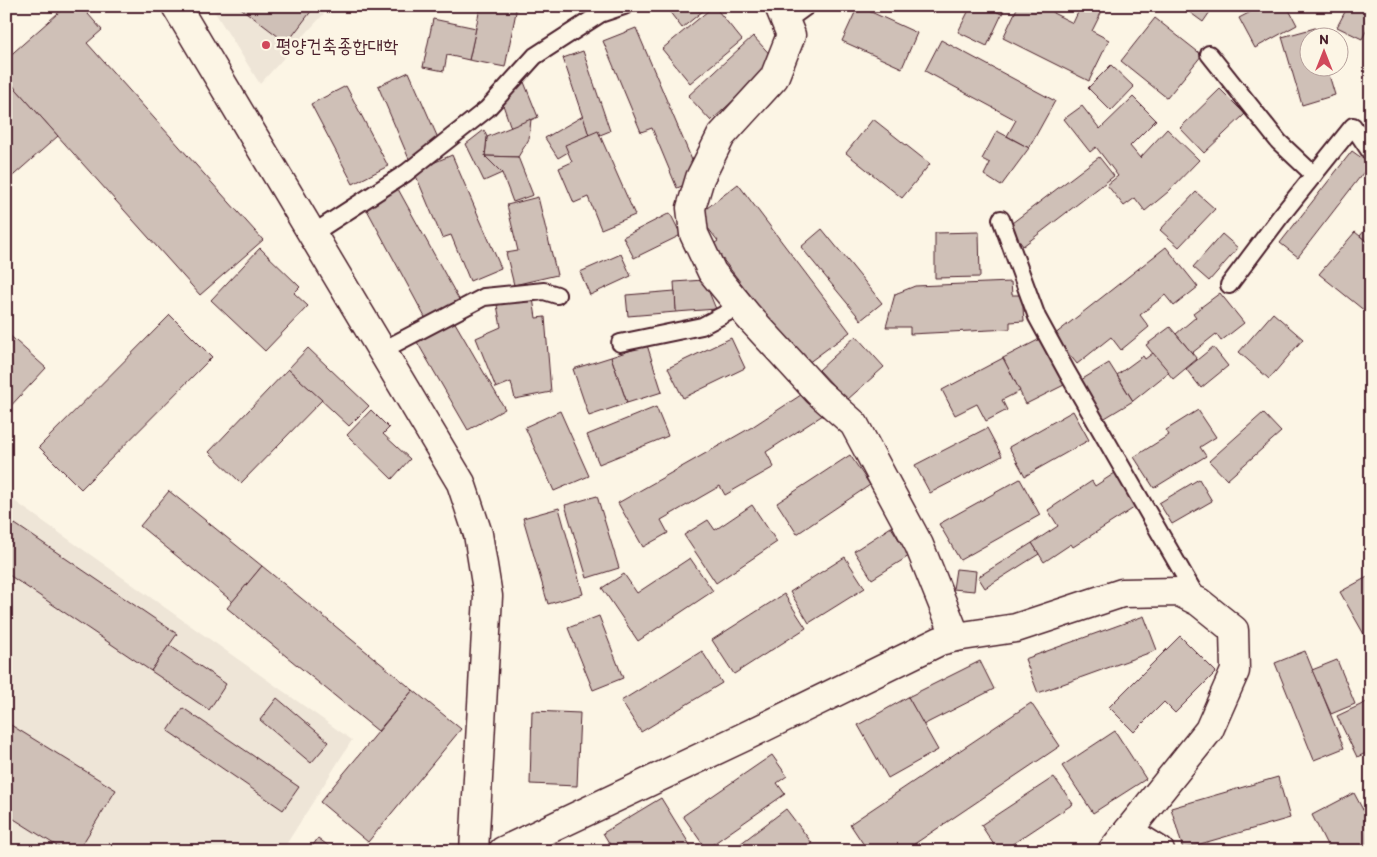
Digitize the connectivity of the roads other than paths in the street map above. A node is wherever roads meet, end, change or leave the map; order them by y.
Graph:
1 (176, 6) edge
2 (624, 6) edge
3 (807, 6) edge
4 (782, 14) edge
5 (1209, 54) dead end
6 (1371, 153) edge
7 (1314, 175) junction
8 (1001, 219) dead end
9 (312, 234) junction
10 (1229, 285) dead end
11 (557, 295) dead end
12 (740, 306) junction
13 (620, 343) dead end
14 (381, 351) junction
15 (1199, 602) junction
16 (956, 636) junction
17 (1120, 841) edge
18 (474, 851) edge
19 (503, 851) edge
20 (1160, 851) edge

1 - 9 street
2 - 9 lane
3 - 4 lane
4 - 12 street
5 - 7 lane
6 - 7 lane
7 - 10 lane
8 - 15 lane
9 - 14 street
11 - 14 lane
12 - 13 lane
12 - 16 street
14 - 18 street
15 - 16 street
15 - 17 street
16 - 19 street
17 - 20 street

